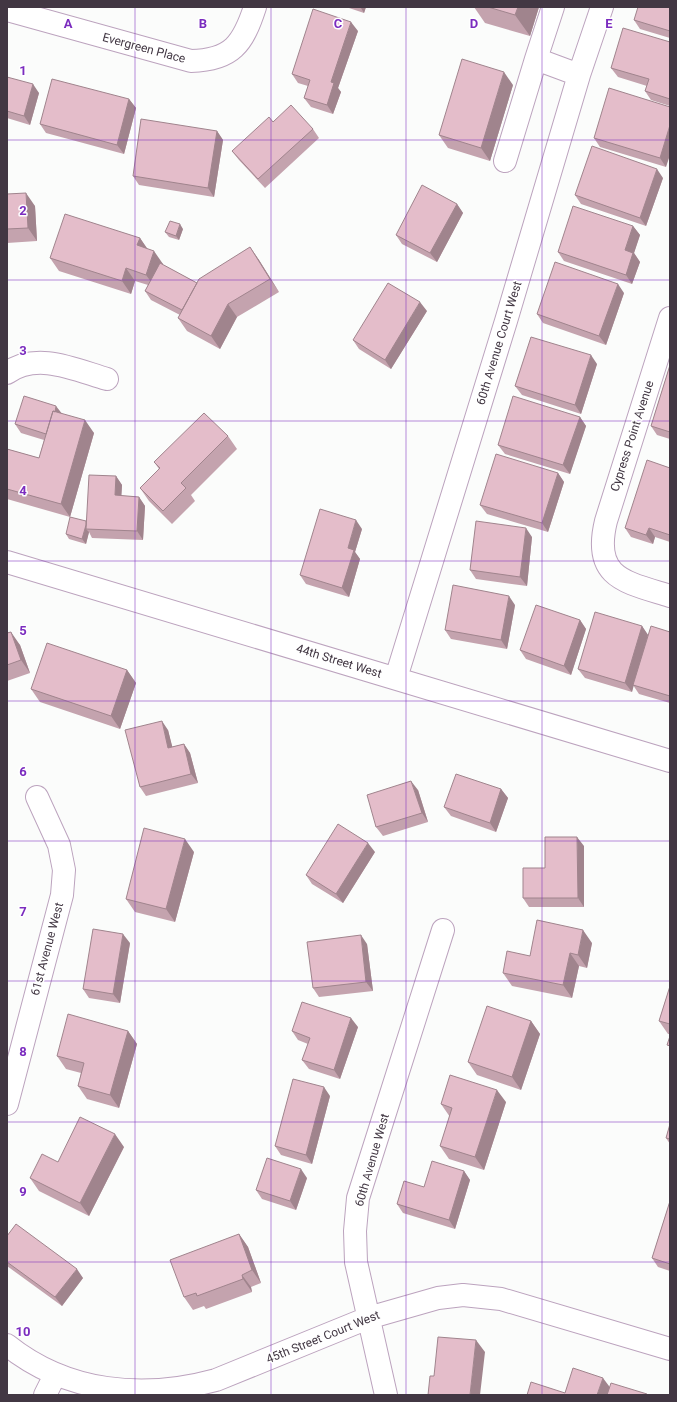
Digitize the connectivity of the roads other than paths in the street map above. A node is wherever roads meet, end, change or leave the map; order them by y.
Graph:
1 (255, 7) edge
2 (553, 7) edge
3 (602, 7) edge
4 (7, 10) edge
5 (536, 59) junction
6 (579, 75) junction
7 (505, 161) dead end
8 (670, 320) edge
9 (7, 373) edge
10 (107, 379) dead end
11 (7, 562) edge
12 (670, 596) edge
13 (396, 678) junction
14 (670, 760) edge
15 (37, 797) dead end
16 (443, 930) dead end
17 (7, 1104) edge
18 (368, 1318) junction
19 (7, 1344) edge
20 (670, 1349) edge
21 (55, 1375) junction
22 (45, 1395) edge
23 (386, 1395) edge

1 - 4 street, Evergreen Place
2 - 5 street
3 - 6 street, 60th Avenue Court West
5 - 6 street
5 - 7 street
6 - 13 street, 60th Avenue Court West
8 - 12 street, Cypress Point Avenue
9 - 10 street
11 - 13 street, 44th Street West
13 - 14 street, 44th Street West
15 - 17 street, 61st Avenue West
16 - 18 street, 60th Avenue West
18 - 20 street, 45th Street Court West
18 - 21 street, 45th Street Court West
18 - 23 street, 60th Avenue West
19 - 21 street, 45th Street Court West
21 - 22 street

